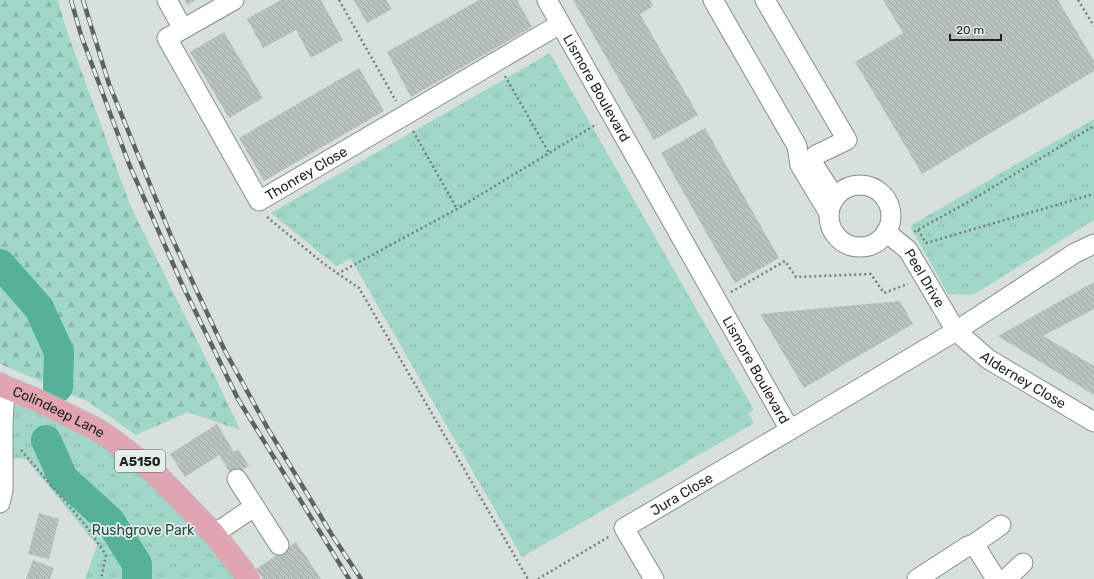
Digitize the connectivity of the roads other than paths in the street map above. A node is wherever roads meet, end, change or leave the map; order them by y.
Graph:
1 (167, 0) edge
2 (234, 0) edge
3 (547, 0) edge
4 (713, 0) edge
5 (765, 0) edge
6 (560, 24) junction
7 (183, 29) junction
8 (832, 205) junction
9 (892, 237) junction
10 (1094, 244) edge
11 (956, 331) junction
12 (2, 386) edge
13 (1094, 422) edge
14 (790, 430) junction
15 (237, 479) dead end
16 (0, 503) edge
17 (254, 507) junction
18 (1001, 525) dead end
19 (214, 534) junction
20 (974, 544) junction
21 (279, 545) dead end
22 (1023, 563) dead end
23 (248, 579) edge
24 (654, 579) edge
25 (917, 579) edge
26 (996, 579) edge
27 (1006, 579) edge

1 - 7 street
2 - 7 street, Thonrey Close
3 - 6 street, Lismore Boulevard
4 - 8 street
5 - 8 street
6 - 7 street, Thonrey Close
6 - 14 street, Lismore Boulevard
8 - 9 street
8 - 9 street
9 - 11 street, Peel Drive
10 - 11 street, Lismore Boulevard
11 - 13 street, Alderney Close
11 - 14 street, Lismore Boulevard
12 - 16 street
12 - 19 main road, Colindeep Lane / A5150
14 - 24 street, Jura Close
15 - 17 street
17 - 19 street
17 - 21 street
18 - 20 street
19 - 23 main road, Colindeep Lane / A5150
20 - 25 street
20 - 26 street
22 - 27 street

